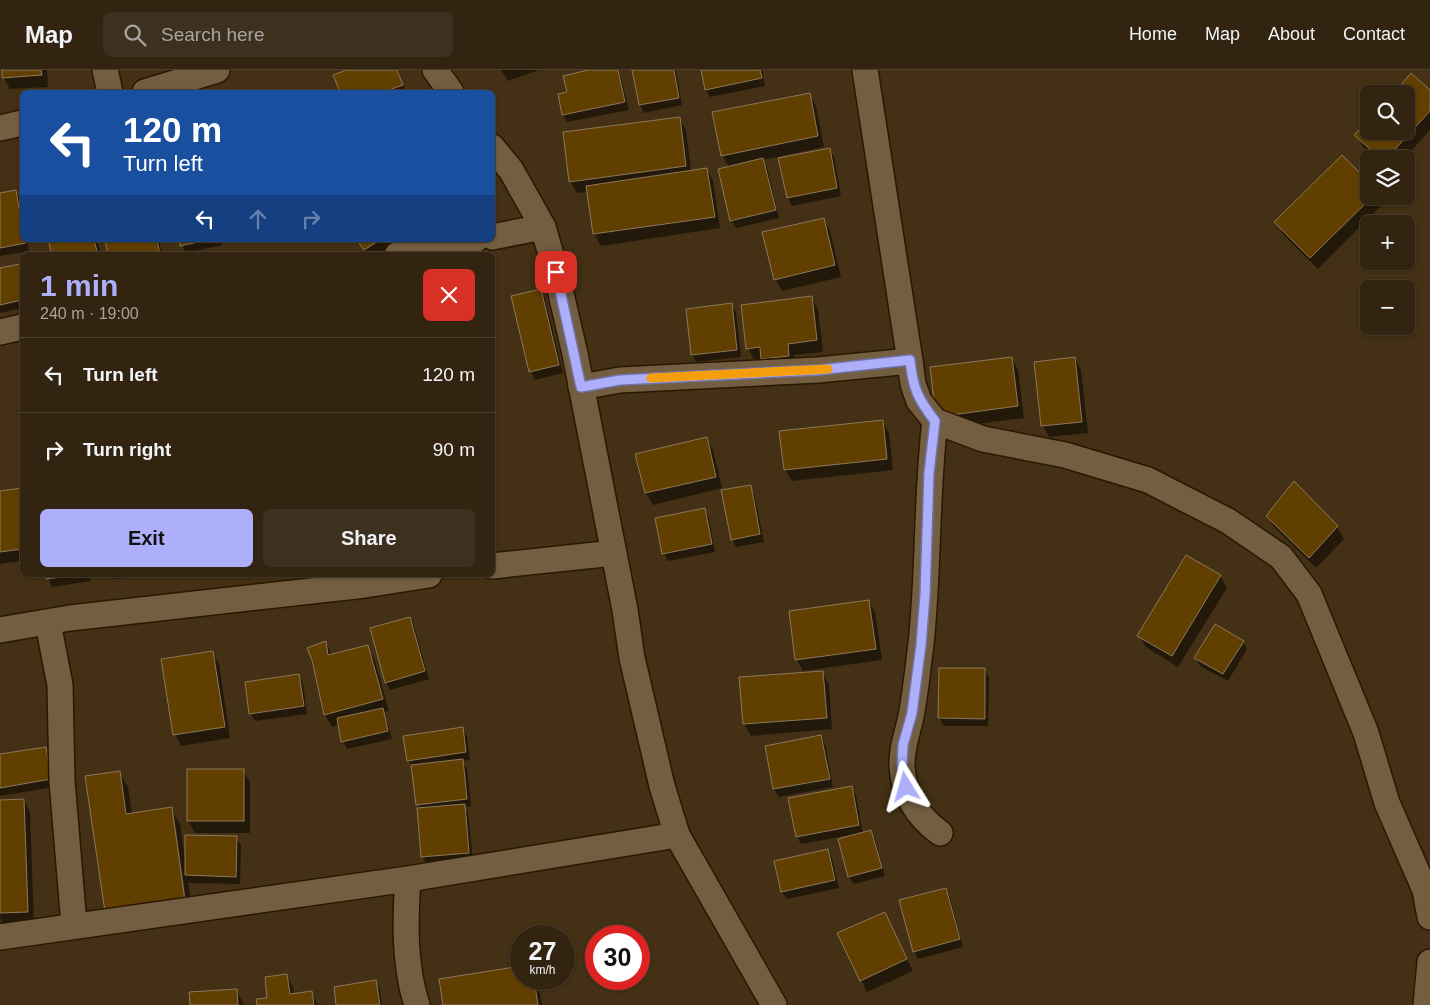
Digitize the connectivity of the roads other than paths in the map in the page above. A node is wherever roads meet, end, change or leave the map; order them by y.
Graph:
1 (105, 70) edge
2 (217, 70) edge
3 (435, 70) edge
4 (865, 70) edge
5 (110, 90) edge
6 (152, 90) edge
7 (450, 90) edge
8 (20, 123) edge
9 (0, 128) edge
10 (495, 150) edge
11 (543, 227) junction
12 (495, 236) edge
13 (465, 242) edge
14 (413, 252) edge
15 (20, 327) edge
16 (0, 332) edge
17 (910, 360) junction
18 (581, 387) junction
19 (935, 421) junction
20 (614, 553) junction
21 (495, 566) edge
22 (416, 577) edge
23 (48, 623) junction
24 (0, 630) edge
25 (940, 833) dead end
26 (677, 835) junction
27 (408, 880) junction
28 (1430, 916) edge
29 (74, 925) junction
30 (0, 937) edge
31 (1430, 962) edge
32 (417, 1005) edge
33 (774, 1005) edge
34 (1426, 1005) edge

1 - 5 street
2 - 6 street
3 - 7 street
4 - 17 street
8 - 9 street
10 - 11 street
11 - 12 street
11 - 18 street
13 - 14 street
15 - 16 street
17 - 18 street
17 - 19 street
18 - 20 street
19 - 25 street
19 - 28 street
20 - 21 street
20 - 26 street
22 - 23 street
23 - 24 street
23 - 29 street
26 - 27 street
26 - 33 street
27 - 29 street
27 - 32 street
29 - 30 street
31 - 34 street

